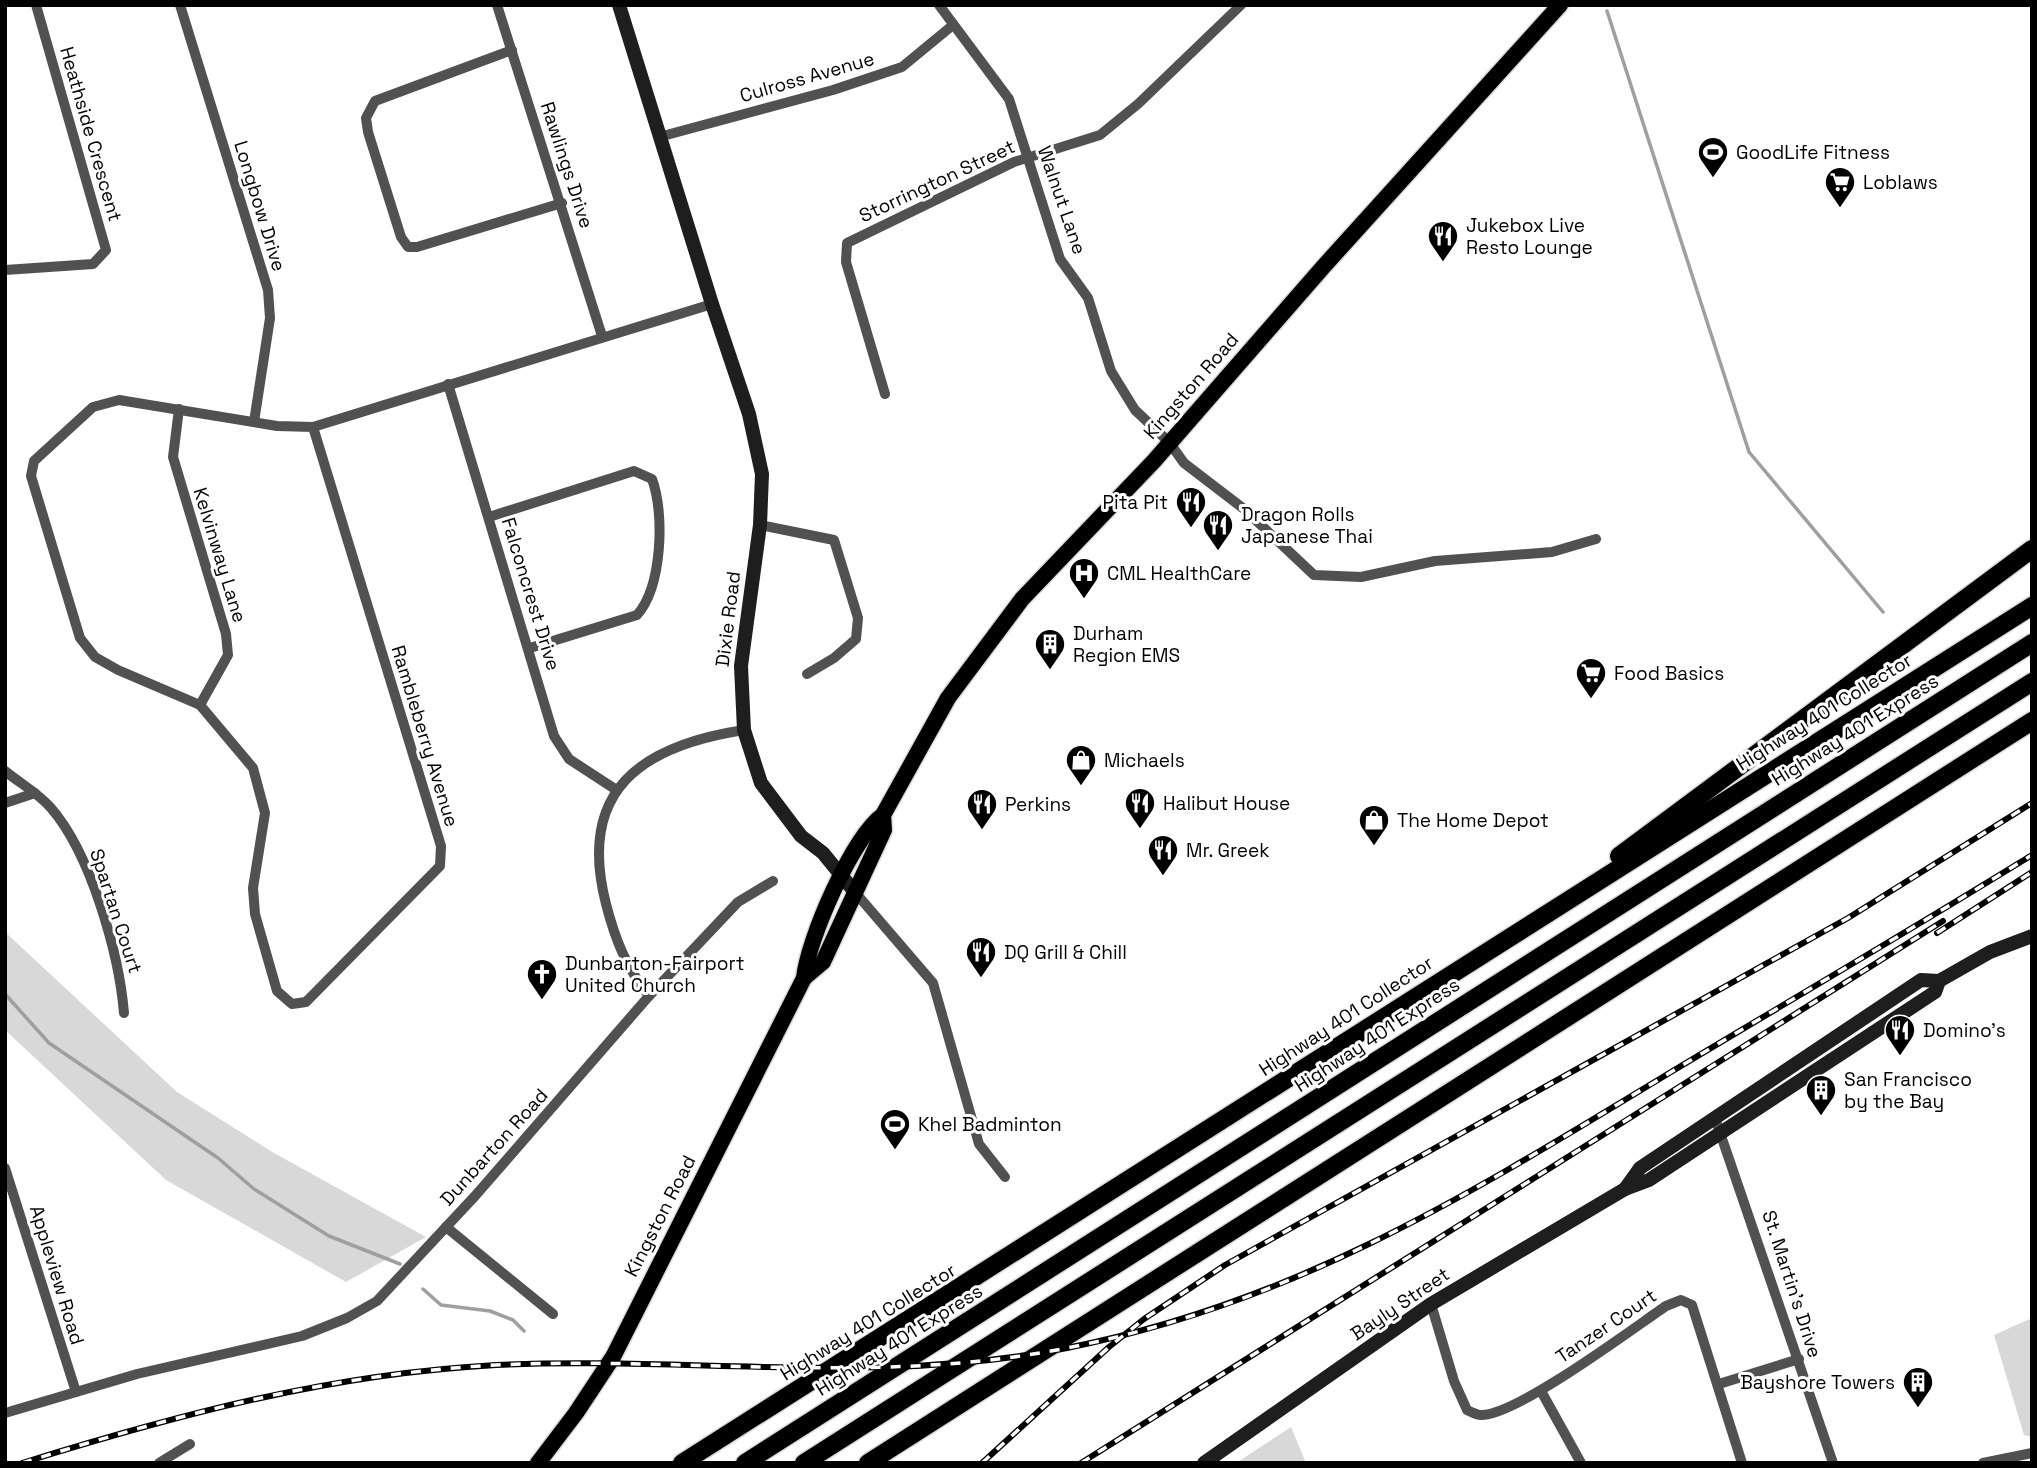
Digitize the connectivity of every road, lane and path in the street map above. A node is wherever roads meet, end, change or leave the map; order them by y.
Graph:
1 (36, 5) edge
2 (180, 5) edge
3 (497, 5) edge
4 (619, 5) edge
5 (939, 5) edge
6 (1241, 5) edge
7 (1560, 5) edge
8 (953, 25) junction
9 (512, 50) junction
10 (659, 137) junction
11 (1028, 158) junction
12 (562, 203) junction
13 (5, 270) edge
14 (712, 304) junction
15 (602, 336) junction
16 (449, 384) junction
17 (885, 394) dead end
18 (179, 409) junction
19 (254, 422) junction
20 (313, 427) junction
21 (1169, 442) junction
22 (489, 517) junction
23 (760, 524) junction
24 (1597, 539) dead end
25 (2032, 549) edge
26 (2032, 606) edge
27 (2032, 643) edge
28 (530, 649) junction
29 (807, 674) dead end
30 (2032, 681) edge
31 (200, 705) junction
32 (2032, 721) edge
33 (744, 730) junction
34 (5, 771) edge
35 (615, 789) junction
36 (36, 793) junction
37 (5, 803) edge
38 (883, 815) junction
39 (841, 877) junction
40 (773, 881) dead end
41 (854, 891) junction
42 (1541, 916) junction
43 (2032, 936) edge
44 (804, 978) junction
45 (1939, 981) junction
46 (649, 996) junction
47 (124, 1013) dead end
48 (1715, 1118) junction
49 (1721, 1132) junction
50 (5, 1168) edge
51 (1005, 1177) dead end
52 (1625, 1189) junction
53 (446, 1227) junction
54 (1431, 1304) junction
55 (553, 1314) dead end
56 (1799, 1359) junction
57 (1719, 1384) junction
58 (1541, 1391) junction
59 (76, 1392) junction
60 (5, 1413) edge
61 (190, 1444) dead end
62 (2032, 1453) edge
63 (159, 1463) edge
64 (538, 1463) edge
65 (682, 1463) edge
66 (745, 1463) edge
67 (804, 1463) edge
68 (868, 1463) edge
69 (1204, 1463) edge
70 (1581, 1463) edge
71 (1742, 1463) edge
72 (1833, 1463) edge
73 (1983, 1463) edge

1 - 13 street, Heathside Crescent
2 - 19 street, Longbow Drive
3 - 9 street, Rawlings Drive
4 - 10 main road, Dixie Road
5 - 8 street, Walnut Lane
6 - 11 street, Storrington Street
7 - 21 main road, Kingston Road
8 - 10 street, Culross Avenue
8 - 11 street, Walnut Lane
9 - 12 street, Rawlings Drive
9 - 12 street
10 - 14 main road, Dixie Road
11 - 17 street, Storrington Street
11 - 21 street, Walnut Lane
12 - 15 street, Rawlings Drive
14 - 15 street, Rambleberry Avenue
14 - 23 main road, Dixie Road
15 - 16 street, Rambleberry Avenue
16 - 20 street, Rambleberry Avenue
16 - 22 street, Falconcrest Drive
18 - 19 street, Rambleberry Avenue
18 - 31 street, Kelvinway Lane
18 - 31 street, Rambleberry Avenue
19 - 20 street, Rambleberry Avenue
20 - 31 street, Rambleberry Avenue
21 - 24 street, Walnut Lane
21 - 38 main road, Kingston Road
22 - 28 street, Falconcrest Drive
22 - 28 street
23 - 29 street
23 - 33 main road, Dixie Road
25 - 42 highway
26 - 42 highway, Highway 401 Collector
27 - 66 highway, Highway 401 Express
28 - 35 street, Falconcrest Drive
30 - 67 highway
32 - 68 highway
33 - 35 street
33 - 39 main road, Dixie Road
34 - 36 street, Spartan Court
35 - 46 street
36 - 37 street
36 - 47 street, Spartan Court
38 - 39 main road, Kingston Road
38 - 41 main road, Kingston Road
39 - 41 main road, Dixie Road
39 - 44 main road, Kingston Road
40 - 46 street, Dunbarton Road
41 - 44 main road, Kingston Road
41 - 51 street, Dixie Road
42 - 65 highway, Highway 401 Collector
43 - 45 main road, Bayly Street
44 - 64 main road, Kingston Road
45 - 48 main road, Bayly Street
45 - 49 main road, Bayly Street
46 - 53 street, Dunbarton Road
48 - 49 street, St. Martin's Drive
48 - 52 main road, Bayly Street
49 - 52 main road, Bayly Street
49 - 56 street, St. Martin's Drive
50 - 59 street, Appleview Road
52 - 54 main road, Bayly Street
53 - 55 street
53 - 59 street, Dunbarton Road
54 - 58 street, Tanzer Court
54 - 69 main road, Bayly Street
56 - 57 street
56 - 72 street, St. Martin's Drive
57 - 58 street, Tanzer Court
57 - 71 street, Tanzer Court
58 - 70 street
59 - 60 street, Dunbarton Road
61 - 63 street
62 - 73 street

